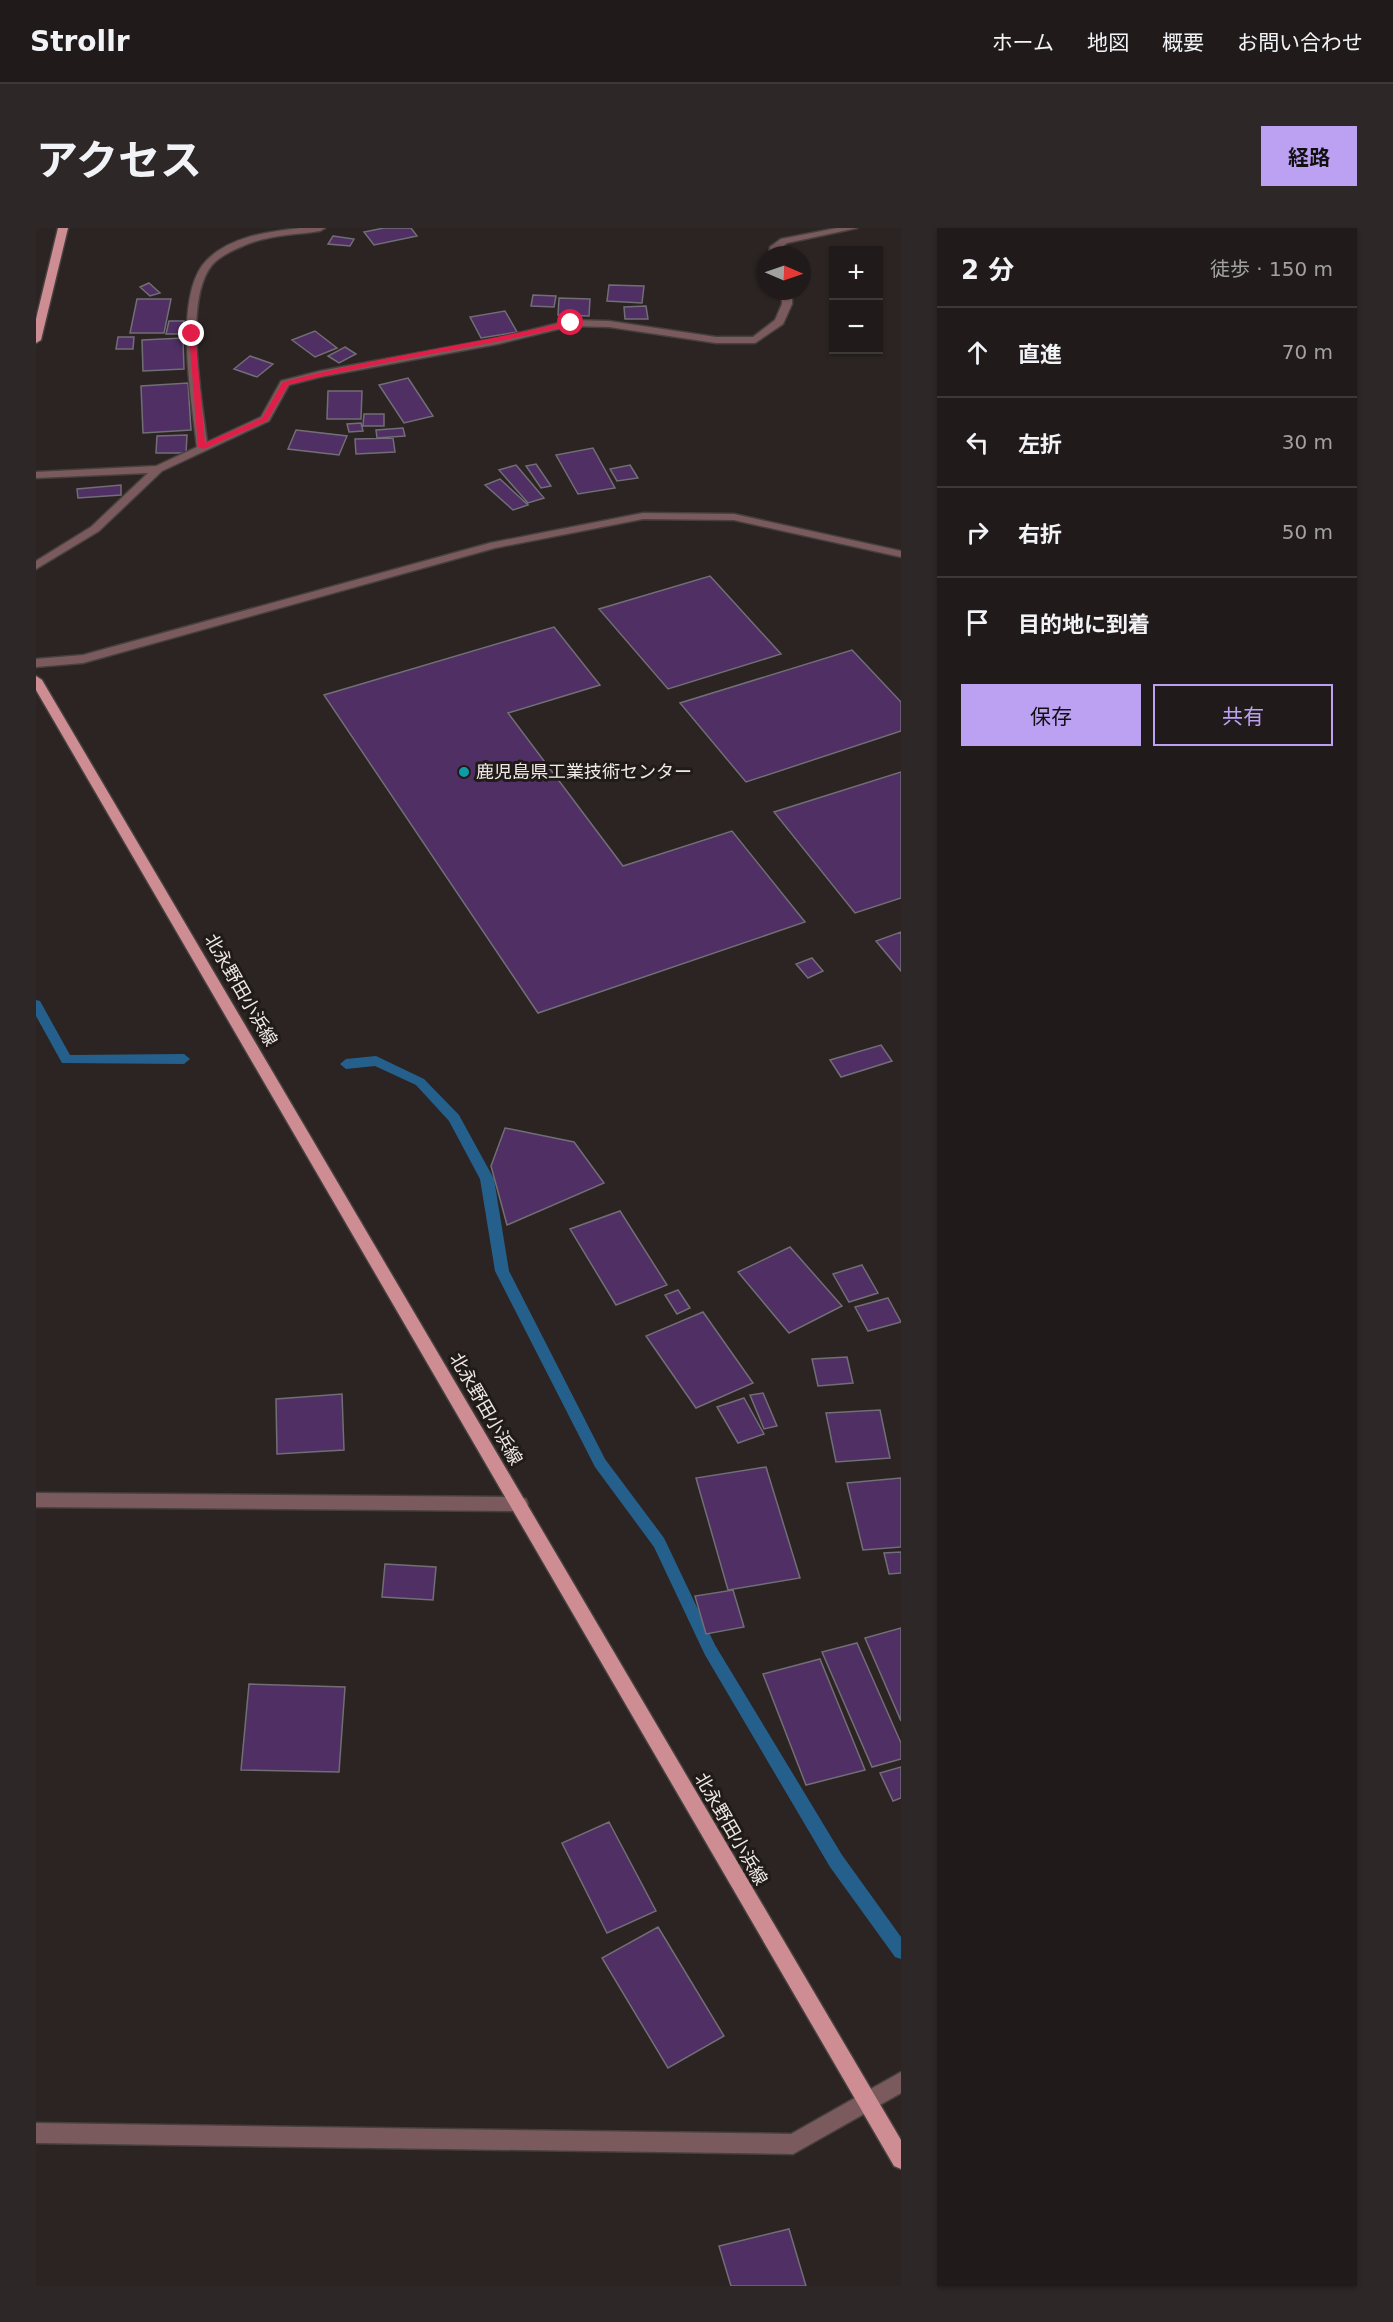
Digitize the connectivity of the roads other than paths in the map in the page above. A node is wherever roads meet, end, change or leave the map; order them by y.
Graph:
1 (63, 228) edge
2 (320, 228) edge
3 (852, 228) edge
4 (777, 246) edge
5 (787, 300) edge
6 (36, 340) edge
7 (201, 447) junction
8 (158, 469) junction
9 (36, 475) edge
10 (901, 554) edge
11 (36, 566) edge
12 (36, 663) edge
13 (36, 680) edge
14 (36, 1500) edge
15 (520, 1504) junction
16 (901, 2082) edge
17 (867, 2100) junction
18 (36, 2133) edge
19 (901, 2159) edge

1 - 6 main road
2 - 7 street
3 - 4 street
5 - 7 street
7 - 8 street
8 - 9 street
8 - 11 street
10 - 12 street
13 - 15 main road, 北永野田小浜線
14 - 15 street
15 - 17 main road, 北永野田小浜線
16 - 17 street
17 - 18 street
17 - 19 main road, 北永野田小浜線

